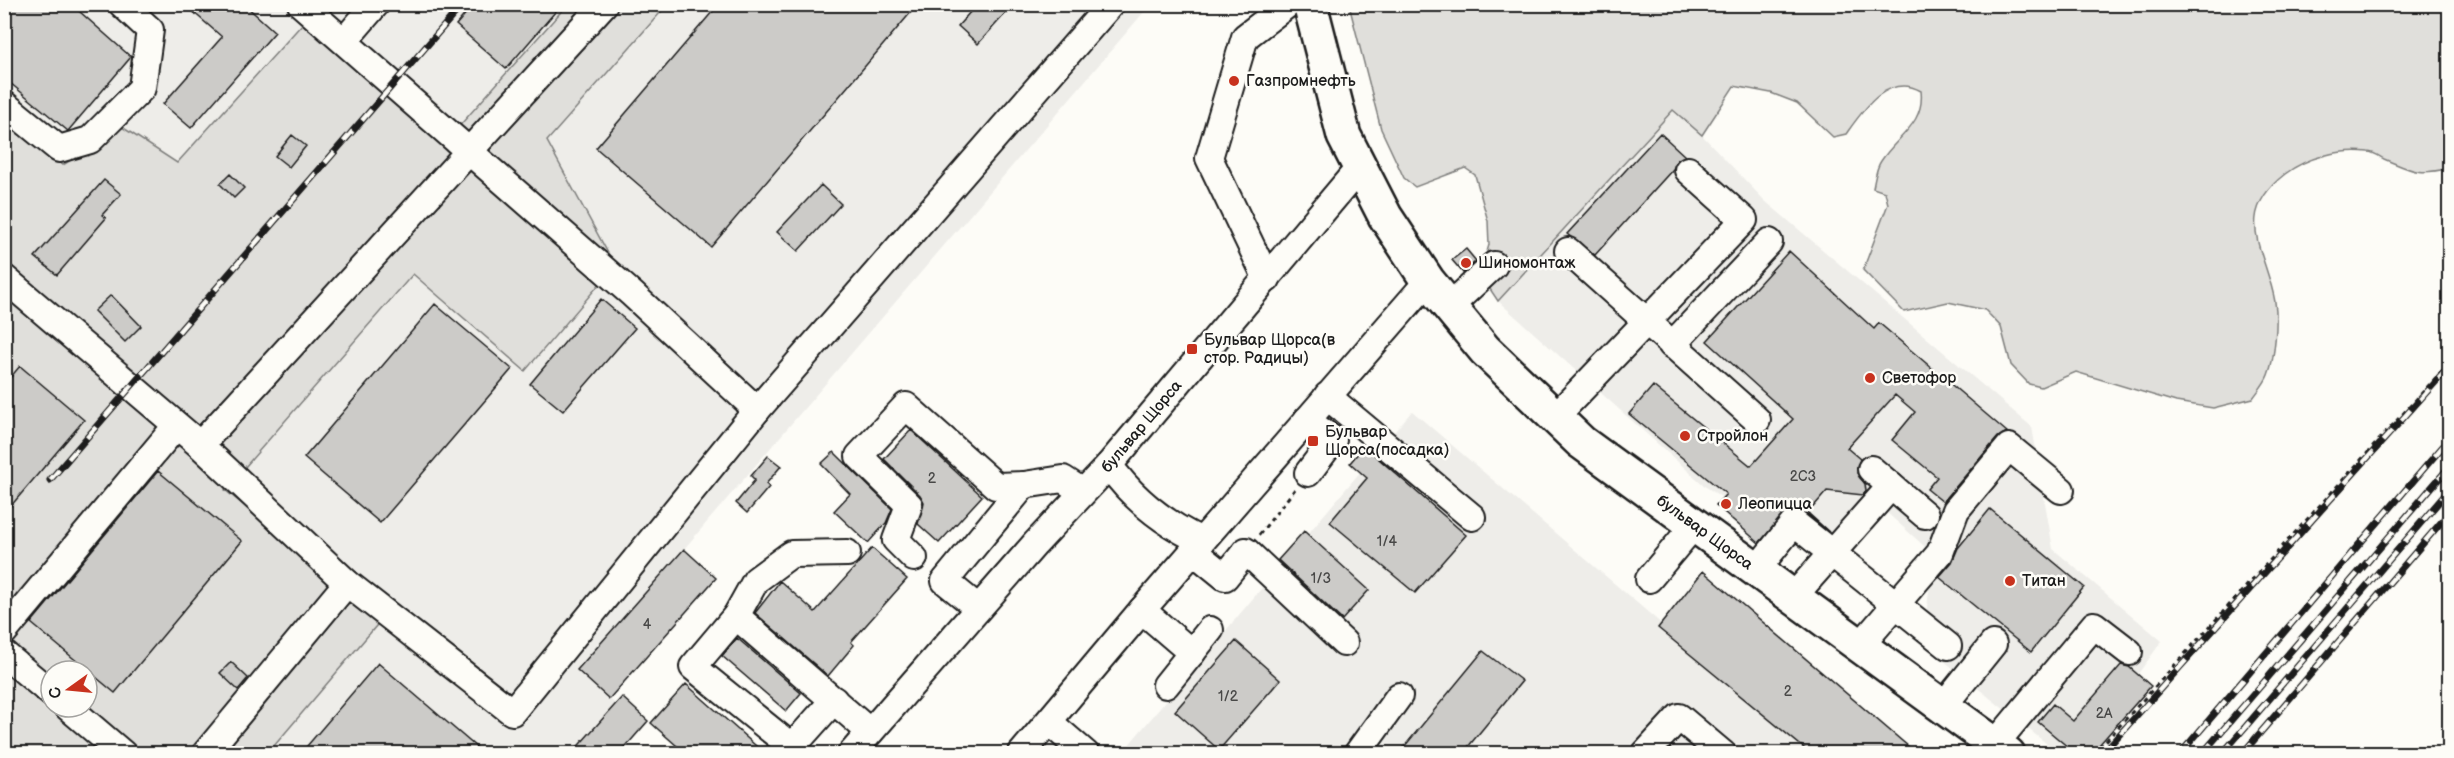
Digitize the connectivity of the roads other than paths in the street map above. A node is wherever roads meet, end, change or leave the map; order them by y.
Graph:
1 (122, 4) edge
2 (301, 4) edge
3 (376, 4) edge
4 (604, 4) edge
5 (1288, 4) edge
6 (1310, 4) edge
7 (1110, 5) edge
8 (344, 41) junction
9 (4, 105) edge
10 (469, 150) junction
11 (1360, 167) junction
12 (1688, 170) dead end
13 (1769, 242) dead end
14 (1568, 251) dead end
15 (1494, 265) dead end
16 (4, 278) edge
17 (1267, 279) junction
18 (1428, 281) junction
19 (1449, 307) junction
20 (1644, 321) junction
21 (1672, 345) junction
22 (1327, 396) junction
23 (757, 410) junction
24 (1554, 418) junction
25 (1307, 420) junction
26 (1757, 420) dead end
27 (176, 426) junction
28 (200, 445) junction
29 (1109, 465) junction
30 (1871, 469) dead end
31 (1308, 473) road end
32 (1024, 485) junction
33 (1891, 486) junction
34 (2061, 490) dead end
35 (1083, 492) junction
36 (1925, 515) dead end
37 (1472, 517) dead end
38 (1695, 524) junction
39 (1198, 546) junction
40 (847, 553) dead end
41 (1832, 553) junction
42 (914, 558) dead end
43 (1757, 569) junction
44 (1649, 579) dead end
45 (347, 583) junction
46 (1794, 596) junction
47 (1896, 605) junction
48 (978, 608) junction
49 (1142, 610) junction
50 (736, 616) junction
51 (1210, 630) dead end
52 (4, 632) edge
53 (1344, 644) dead end
54 (1993, 644) dead end
55 (1860, 645) junction
56 (1948, 646) dead end
57 (2129, 652) dead end
58 (1192, 653) junction
59 (4, 654) edge
60 (39, 683) edge
61 (1166, 685) dead end
62 (1399, 696) dead end
63 (834, 700) junction
64 (1943, 706) junction
65 (82, 719) edge
66 (1049, 722) junction
67 (870, 732) junction
68 (2001, 749) edge
69 (123, 753) edge
70 (205, 753) edge
71 (851, 753) edge
72 (1022, 753) edge
73 (1086, 753) edge
74 (1357, 753) edge
75 (1645, 753) edge
76 (1723, 753) edge

1 - 9 street
2 - 8 street
3 - 8 street
4 - 10 street
5 - 17 street
6 - 11 main road
7 - 23 street
8 - 10 street
10 - 23 street
10 - 28 street
11 - 17 street, бульвар Щорса
11 - 18 main road, бульвар Щорса
12 - 20 street
13 - 21 street
14 - 20 street
15 - 19 street
16 - 27 street
17 - 29 street, бульвар Щорса
18 - 19 main road, бульвар Щорса
18 - 22 street
19 - 24 main road, бульвар Щорса
20 - 21 street
20 - 24 street
21 - 26 street
22 - 25 street
22 - 37 street
23 - 45 street
24 - 38 main road, бульвар Щорса
25 - 31 street
25 - 39 street
27 - 28 street
27 - 52 street
28 - 45 street
29 - 35 street, бульвар Щорса
29 - 39 street
30 - 33 street
32 - 35 street
32 - 42 street
32 - 48 street
33 - 36 street
33 - 41 street
34 - 47 street
35 - 48 street, бульвар Щорса
38 - 43 main road, бульвар Щорса
38 - 44 street
39 - 49 street
39 - 53 street
40 - 50 street
41 - 43 street
41 - 46 street
41 - 47 street
43 - 46 main road, бульвар Щорса
45 - 70 street
46 - 55 main road, бульвар Щорса
47 - 55 street
47 - 56 street
48 - 67 street, бульвар Щорса
49 - 58 street
49 - 66 street
50 - 63 street
50 - 63 street
51 - 58 street
54 - 64 street
55 - 64 main road, бульвар Щорса
57 - 68 street
58 - 61 street
59 - 60 street
62 - 74 street
63 - 67 street
64 - 68 main road, бульвар Щорса
65 - 69 street
66 - 72 street
66 - 73 street
67 - 71 street, бульвар Щорса
75 - 76 street

